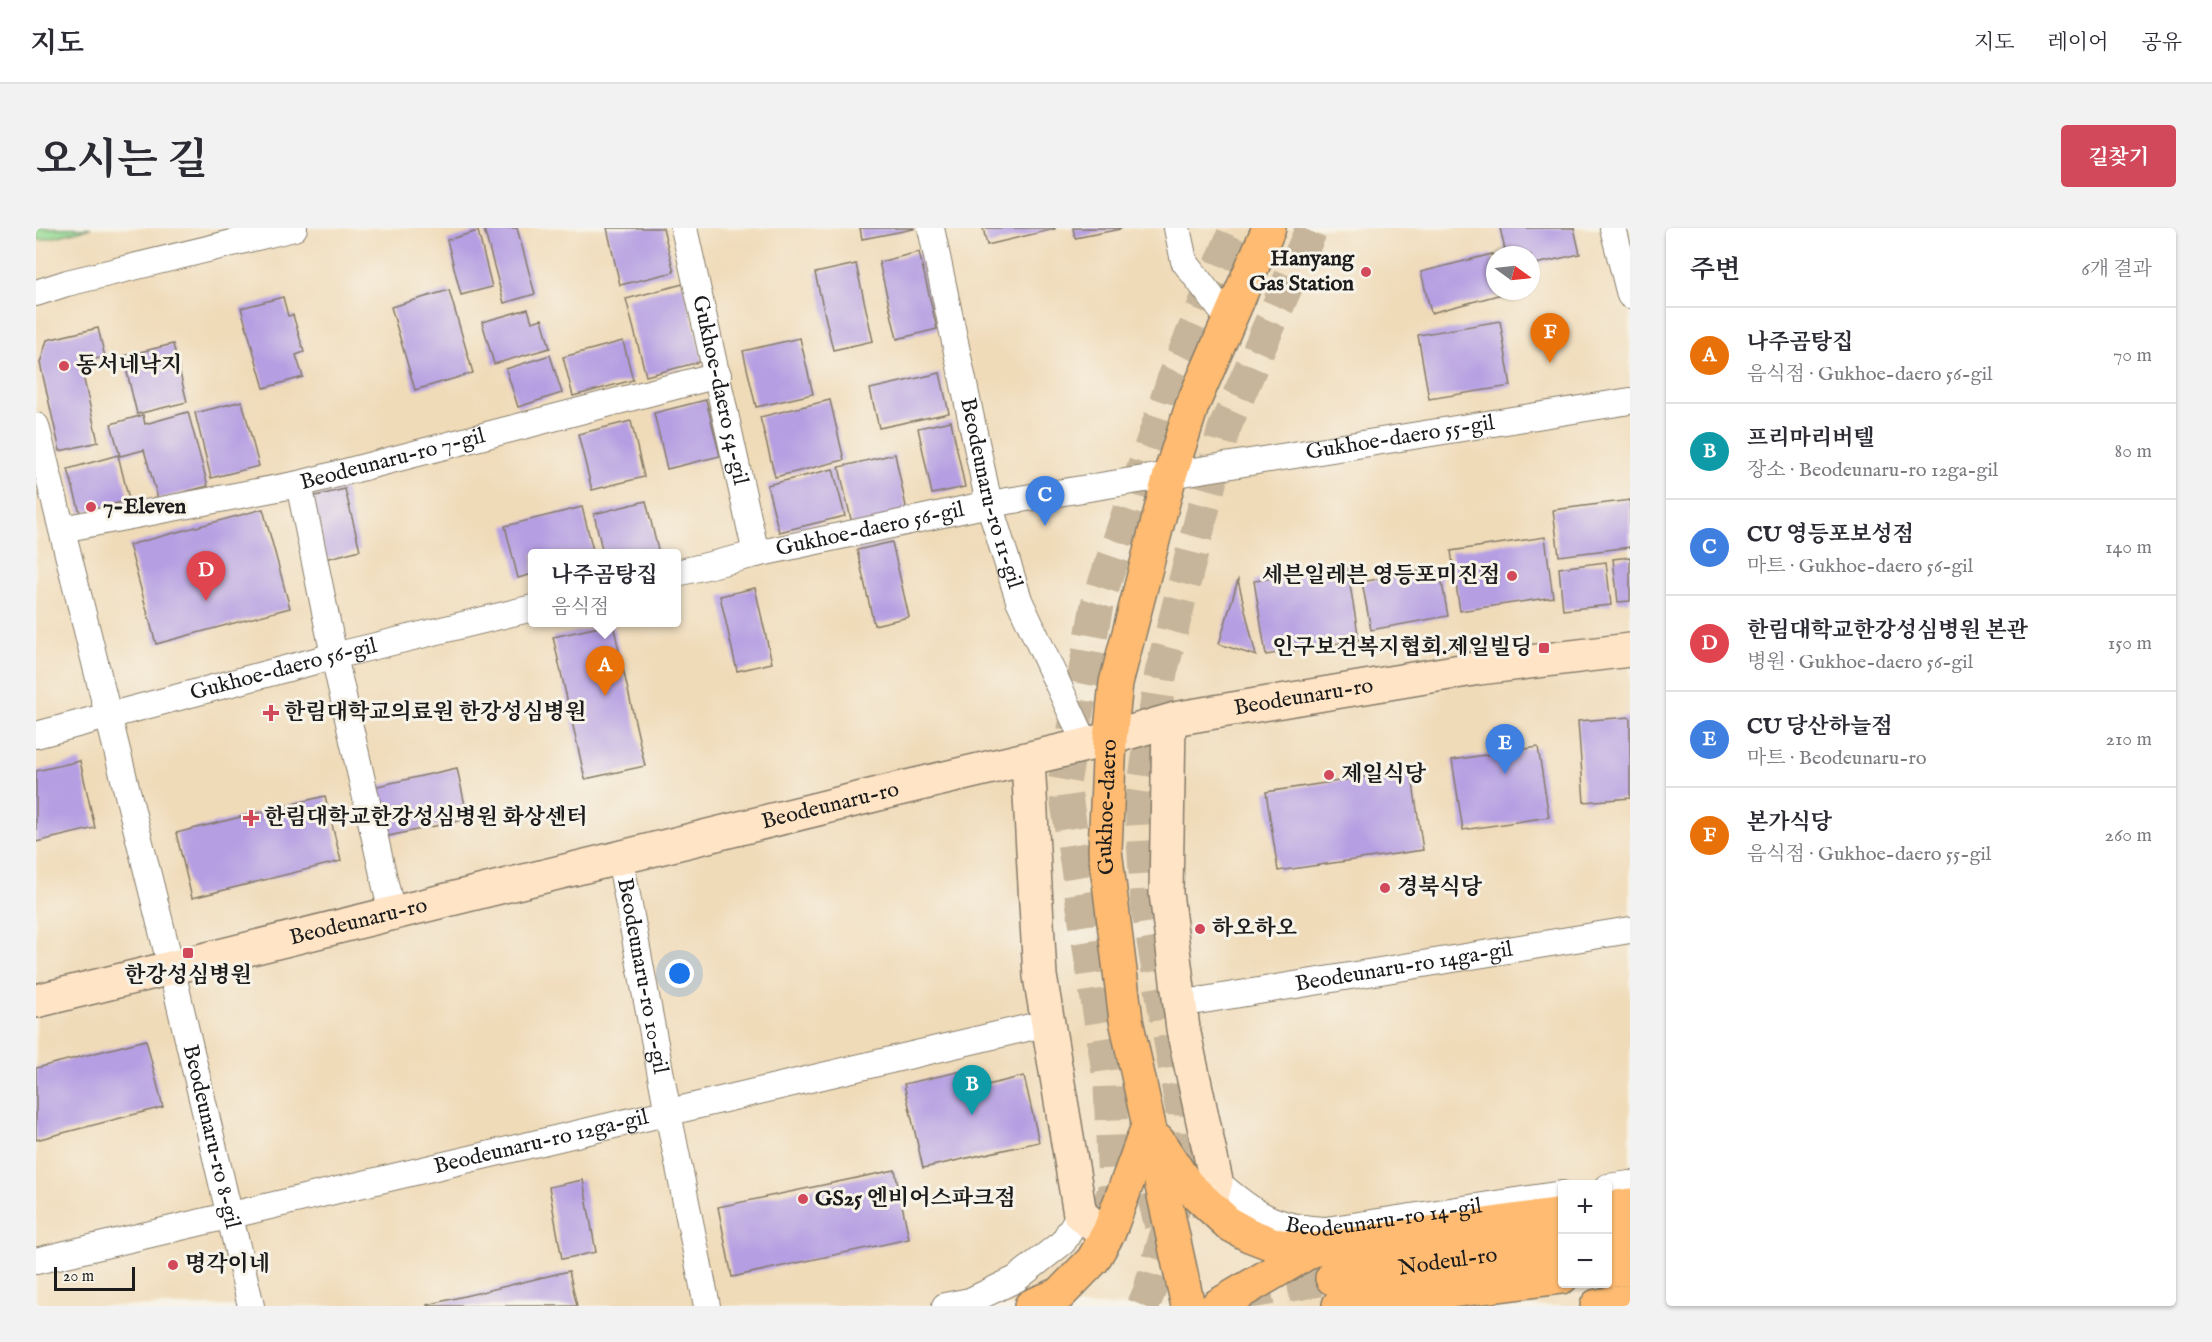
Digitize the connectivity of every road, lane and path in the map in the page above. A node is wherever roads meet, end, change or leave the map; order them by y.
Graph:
1 (294, 228) edge
2 (684, 228) edge
3 (931, 228) edge
4 (1177, 228) edge
5 (1269, 228) edge
6 (1613, 228) edge
7 (36, 293) edge
8 (1630, 295) edge
9 (1230, 320) junction
10 (718, 375) junction
11 (1630, 401) edge
12 (36, 426) edge
13 (1170, 475) junction
14 (299, 484) junction
15 (990, 504) junction
16 (62, 529) junction
17 (756, 554) junction
18 (681, 572) edge
19 (528, 609) edge
20 (1630, 650) edge
21 (334, 656) junction
22 (108, 715) junction
23 (1169, 722) junction
24 (36, 735) edge
25 (1098, 742) junction
26 (1028, 759) junction
27 (620, 858) junction
28 (392, 914) junction
29 (1630, 930) edge
30 (171, 967) junction
31 (36, 1001) edge
32 (1179, 1004) junction
33 (1048, 1023) junction
34 (668, 1113) junction
35 (1148, 1126) junction
36 (1630, 1184) edge
37 (1612, 1186) edge
38 (1214, 1189) joint
39 (1558, 1195) edge
40 (1630, 1205) edge
41 (1612, 1207) edge
42 (229, 1215) junction
43 (1558, 1215) edge
44 (1086, 1220) joint
45 (1630, 1236) edge
46 (1612, 1238) edge
47 (1558, 1247) edge
48 (1312, 1250) junction
49 (36, 1261) edge
50 (1630, 1268) edge
51 (1612, 1270) edge
52 (1558, 1277) edge
53 (1336, 1291) edge
54 (1630, 1301) edge
55 (251, 1306) edge
56 (707, 1306) edge
57 (945, 1306) edge
58 (1031, 1306) edge
59 (1188, 1306) edge
60 (1217, 1306) edge
61 (1597, 1306) edge

1 - 7 street
2 - 10 street, Gukhoe-daero 54-gil
3 - 15 street, Beodeunaru-ro 11-gil
4 - 9 street
5 - 9 main road, Gukhoe-daero
6 - 8 street
9 - 13 main road, Gukhoe-daero
10 - 14 street, Beodeunaru-ro 7-gil
10 - 17 street, Gukhoe-daero 54-gil
11 - 13 street, Gukhoe-daero 55-gil
12 - 16 street
13 - 15 street, Gukhoe-daero 56-gil
13 - 25 main road, Gukhoe-daero
14 - 16 street, Beodeunaru-ro 7-gil
14 - 21 street
15 - 17 street, Gukhoe-daero 56-gil
15 - 25 street, Beodeunaru-ro 11-gil
16 - 22 street
17 - 18 street, Gukhoe-daero 56-gil
19 - 21 street, Gukhoe-daero 56-gil
20 - 23 main road, Beodeunaru-ro
21 - 22 street, Gukhoe-daero 56-gil
21 - 28 street
22 - 24 street, Gukhoe-daero 56-gil
22 - 30 street
23 - 25 main road, Beodeunaru-ro
23 - 32 main road
25 - 26 main road, Beodeunaru-ro
25 - 35 main road, Gukhoe-daero
26 - 27 main road, Beodeunaru-ro
26 - 33 main road
27 - 28 main road, Beodeunaru-ro
27 - 34 street, Beodeunaru-ro 10-gil
28 - 30 main road, Beodeunaru-ro
29 - 32 street, Beodeunaru-ro 14ga-gil
30 - 31 main road, Beodeunaru-ro
30 - 42 street, Beodeunaru-ro 8-gil
32 - 38 main road
33 - 34 street, Beodeunaru-ro 12ga-gil
33 - 44 main road
34 - 42 street, Beodeunaru-ro 12ga-gil
34 - 56 street, Beodeunaru-ro 10-gil
35 - 48 main road
35 - 58 main road
35 - 59 main road, Gukhoe-daero
36 - 37 street
38 - 39 street, Beodeunaru-ro 14-gil
40 - 41 main road
42 - 49 street, Beodeunaru-ro 12ga-gil
42 - 55 street, Beodeunaru-ro 8-gil
43 - 48 main road
44 - 57 street
45 - 46 main road
47 - 53 main road, Nodeul-ro
48 - 60 main road
50 - 51 main road
52 - 53 main road, Nodeul-ro
54 - 61 main road

